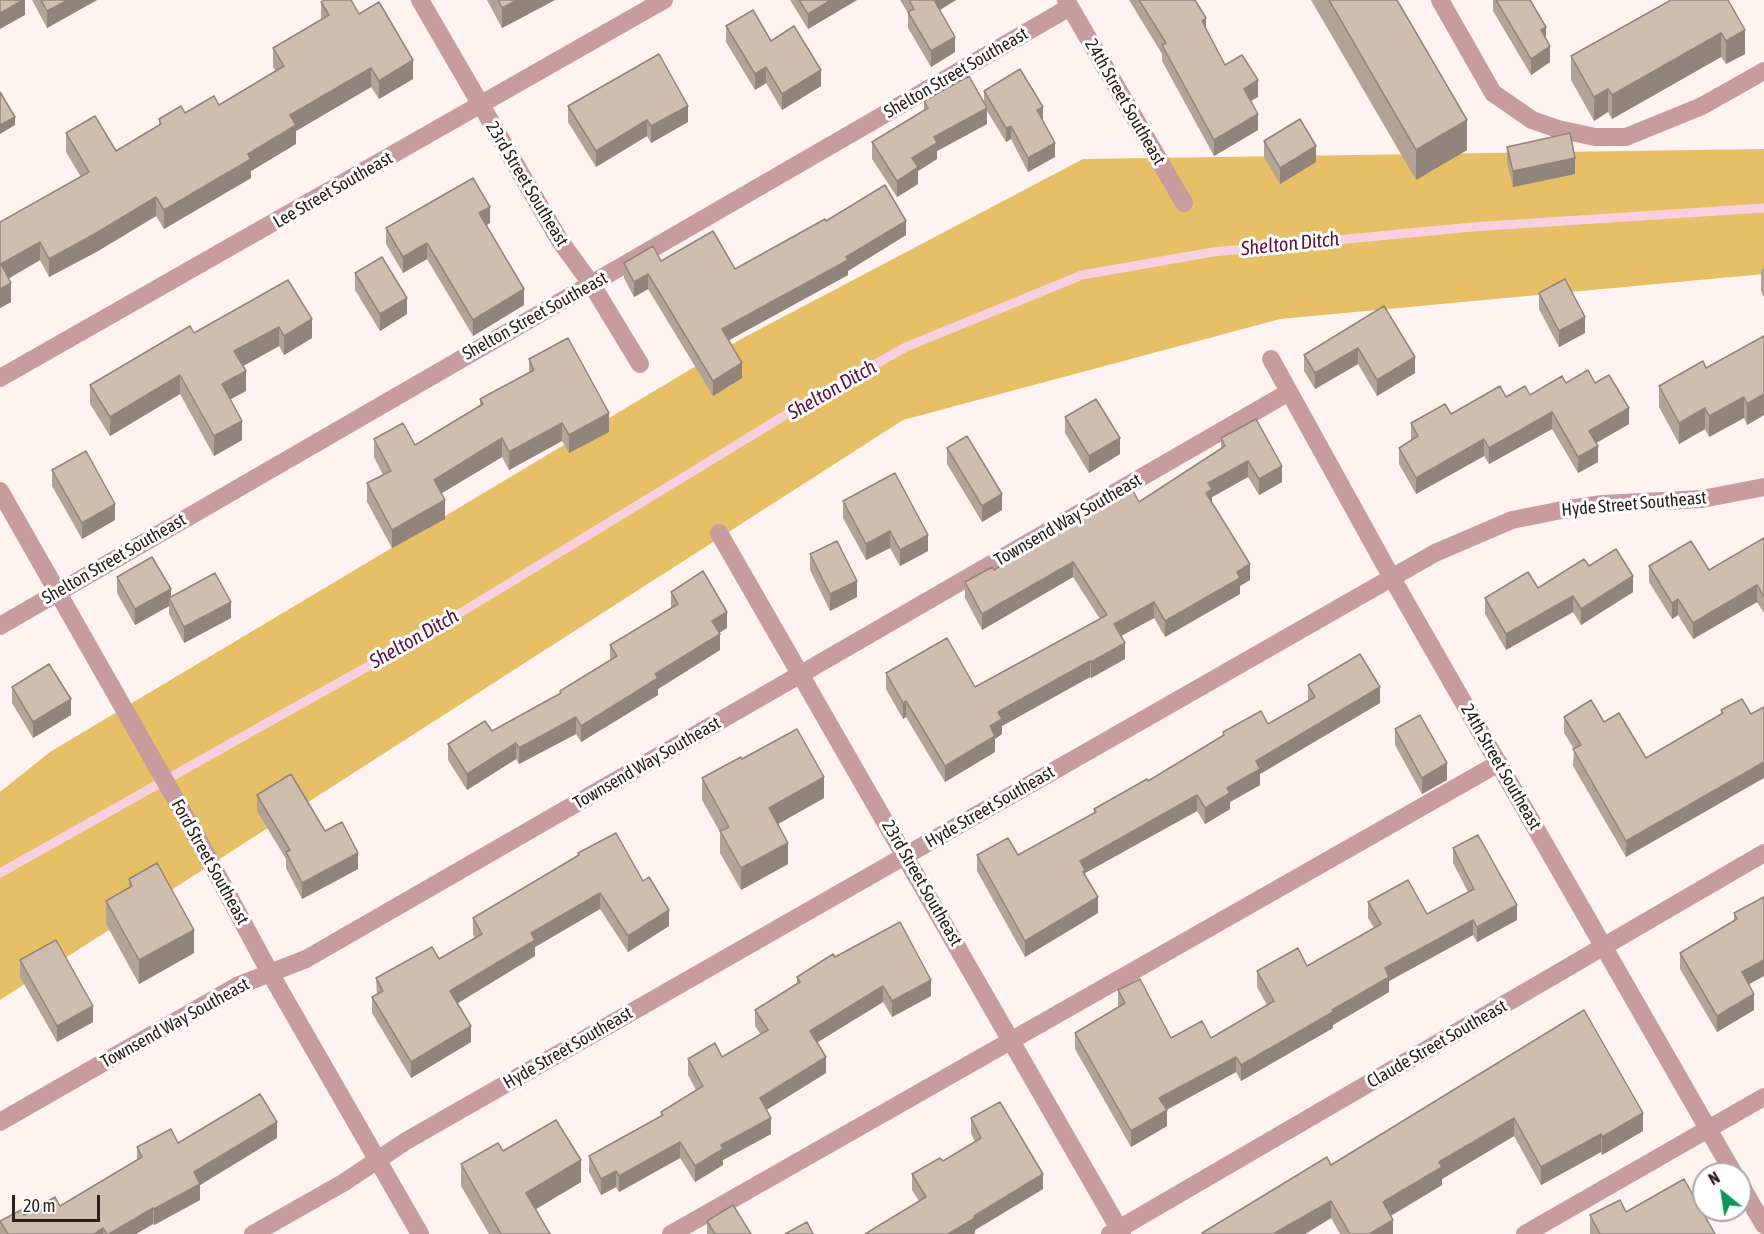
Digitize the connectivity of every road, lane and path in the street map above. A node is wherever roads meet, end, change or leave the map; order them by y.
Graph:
1 (420, 0) edge
2 (664, 0) edge
3 (1440, 0) edge
4 (1068, 4) edge
5 (1764, 71) edge
6 (480, 106) junction
7 (1184, 203) dead end
8 (592, 285) junction
9 (1271, 359) dead end
10 (640, 364) dead end
11 (0, 378) edge
12 (1289, 392) junction
13 (1764, 487) edge
14 (0, 491) edge
15 (719, 533) dead end
16 (1392, 578) junction
17 (57, 592) junction
18 (0, 626) edge
19 (801, 674) junction
20 (1499, 763) junction
21 (1764, 853) edge
22 (906, 855) junction
23 (1605, 946) junction
24 (270, 973) junction
25 (1012, 1039) junction
26 (1764, 1097) edge
27 (0, 1122) edge
28 (1708, 1129) junction
29 (377, 1162) junction
30 (1727, 1162) edge
31 (1752, 1204) edge
32 (1764, 1225) edge
33 (1117, 1232) edge
34 (254, 1234) edge
35 (420, 1234) edge
36 (671, 1234) edge
37 (1525, 1234) edge

1 - 6 street, 23rd Street Southeast
2 - 6 street, Lee Street Southeast
3 - 5 street
4 - 7 street, 24th Street Southeast
4 - 8 street, Shelton Street Southeast
6 - 8 street, 23rd Street Southeast
6 - 11 street, Lee Street Southeast
8 - 10 street, 23rd Street Southeast
8 - 17 street, Shelton Street Southeast
9 - 12 street, 24th Street Southeast
12 - 16 street, 24th Street Southeast
12 - 19 street, Townsend Way Southeast
13 - 16 street, Hyde Street Southeast
14 - 17 street, Ford Street Southeast
15 - 19 street, 23rd Street Southeast
16 - 20 street, 24th Street Southeast
16 - 22 street, Hyde Street Southeast
17 - 18 street, Shelton Street Southeast
17 - 24 street, Ford Street Southeast
19 - 22 street, 23rd Street Southeast
19 - 24 street, Townsend Way Southeast
20 - 23 street, 24th Street Southeast
20 - 25 street
21 - 23 street, Claude Street Southeast
22 - 25 street, 23rd Street Southeast
22 - 29 street, Hyde Street Southeast
23 - 28 street, 24th Street Southeast
23 - 33 street, Claude Street Southeast
24 - 27 street, Townsend Way Southeast
24 - 29 street, Ford Street Southeast
25 - 33 street, 23rd Street Southeast
25 - 36 street
26 - 28 street
28 - 30 street, 24th Street Southeast
28 - 37 street
29 - 34 street, Hyde Street Southeast
29 - 35 street, Ford Street Southeast
31 - 32 street

